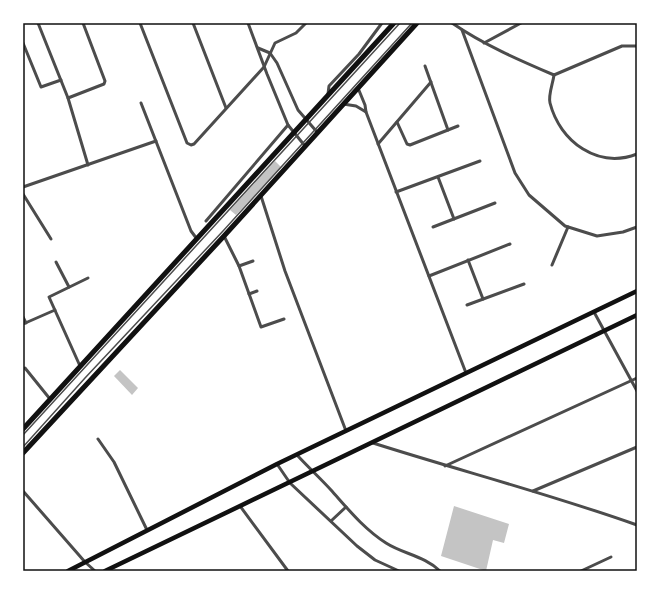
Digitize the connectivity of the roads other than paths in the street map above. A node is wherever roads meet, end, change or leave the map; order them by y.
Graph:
1 (38, 23) edge
2 (83, 23) edge
3 (140, 23) edge
4 (193, 23) edge
5 (248, 23) edge
6 (306, 23) edge
7 (382, 23) edge
8 (394, 23) edge
9 (400, 23) edge
10 (412, 23) edge
11 (418, 23) edge
12 (452, 23) edge
13 (521, 23) edge
14 (462, 30) junction
15 (23, 43) edge
16 (484, 43) junction
17 (637, 46) edge
18 (258, 48) junction
19 (270, 53) junction
20 (361, 55) junction
21 (425, 66) dead end
22 (264, 67) junction
23 (554, 75) junction
24 (61, 80) junction
25 (431, 82) junction
26 (358, 88) junction
27 (68, 98) junction
28 (141, 103) dead end
29 (343, 104) junction
30 (226, 108) junction
31 (366, 112) junction
32 (307, 121) junction
33 (397, 122) junction
34 (288, 124) junction
35 (458, 126) dead end
36 (448, 130) junction
37 (316, 131) junction
38 (296, 134) junction
39 (156, 141) junction
40 (304, 144) junction
41 (378, 144) junction
42 (637, 154) edge
43 (480, 161) dead end
44 (88, 165) junction
45 (438, 177) junction
46 (23, 187) edge
47 (396, 192) junction
48 (23, 194) edge
49 (261, 195) junction
50 (495, 203) dead end
51 (454, 219) junction
52 (206, 221) dead end
53 (433, 227) dead end
54 (568, 227) junction
55 (637, 227) edge
56 (224, 236) junction
57 (51, 239) dead end
58 (197, 239) junction
59 (510, 244) dead end
60 (468, 260) junction
61 (253, 261) dead end
62 (56, 262) dead end
63 (552, 265) dead end
64 (239, 266) junction
65 (428, 276) junction
66 (88, 278) dead end
67 (524, 284) dead end
68 (69, 287) junction
69 (257, 291) dead end
70 (637, 291) edge
71 (249, 294) junction
72 (483, 299) junction
73 (466, 305) dead end
74 (55, 310) junction
75 (594, 312) junction
76 (637, 315) edge
77 (23, 317) edge
78 (284, 318) dead end
79 (24, 323) edge
80 (604, 331) junction
81 (80, 366) junction
82 (25, 368) dead end
83 (466, 373) junction
84 (637, 378) edge
85 (631, 380) junction
86 (637, 391) edge
87 (50, 399) junction
88 (23, 429) edge
89 (346, 431) junction
90 (23, 434) edge
91 (98, 439) dead end
92 (373, 443) junction
93 (23, 447) edge
94 (637, 448) edge
95 (23, 453) edge
96 (297, 455) junction
97 (276, 464) junction
98 (445, 466) junction
99 (312, 472) junction
100 (290, 483) junction
101 (23, 491) edge
102 (533, 491) junction
103 (240, 506) junction
104 (346, 507) junction
105 (331, 521) junction
106 (636, 524) edge
107 (147, 530) junction
108 (611, 557) dead end
109 (85, 562) junction
110 (68, 571) edge
111 (94, 571) edge
112 (105, 571) edge
113 (288, 571) edge
114 (399, 571) edge
115 (440, 571) edge
116 (582, 571) edge

1 - 24 street
2 - 27 street
3 - 30 street
4 - 30 street
5 - 18 street
6 - 19 street
7 - 20 street
8 - 20 main road
9 - 32 lane
10 - 37 lane
11 - 26 main road
12 - 14 street
13 - 16 street
14 - 16 street
14 - 54 street
15 - 24 street
16 - 23 street
17 - 23 street
18 - 19 street
18 - 22 street
19 - 22 street
19 - 32 street
20 - 32 main road
21 - 25 street
22 - 30 street
22 - 34 street
23 - 42 street
24 - 27 street
25 - 33 street
25 - 36 street
26 - 29 main road
26 - 31 street
27 - 44 street
28 - 39 street
29 - 31 street
29 - 37 main road
31 - 41 street
32 - 37 street
32 - 38 main road
33 - 36 street
33 - 41 street
34 - 38 street
34 - 52 street
35 - 36 street
37 - 40 main road
38 - 40 street
38 - 58 main road
38 - 90 lane
39 - 44 street
39 - 58 street
40 - 49 main road
40 - 93 lane
41 - 47 street
43 - 45 street
44 - 46 street
45 - 47 street
45 - 51 street
47 - 65 street
48 - 57 street
49 - 56 main road
49 - 89 street
50 - 51 street
51 - 53 street
54 - 55 street
54 - 63 street
56 - 64 street
56 - 95 main road
58 - 81 main road
59 - 60 street
60 - 65 street
60 - 72 street
61 - 64 street
62 - 68 street
64 - 71 street
65 - 83 street
66 - 68 street
67 - 72 street
68 - 74 street
69 - 71 street
70 - 75 main road
71 - 78 street
72 - 73 street
74 - 79 street
74 - 81 street
75 - 80 street
75 - 83 main road
76 - 80 main road
77 - 79 street
80 - 85 street
80 - 92 main road
81 - 87 main road
82 - 87 street
83 - 89 main road
84 - 85 street
85 - 86 street
85 - 98 street
87 - 88 main road
89 - 96 main road
91 - 107 street
92 - 98 street
92 - 99 main road
94 - 102 street
96 - 97 main road
96 - 99 street
97 - 100 street
97 - 107 main road
98 - 102 street
99 - 100 main road
99 - 104 street
100 - 103 main road
100 - 105 street
101 - 109 street
102 - 106 street
103 - 112 main road
103 - 113 street
104 - 105 street
104 - 115 street
105 - 114 street
107 - 109 main road
108 - 116 street
109 - 110 main road
109 - 111 street

